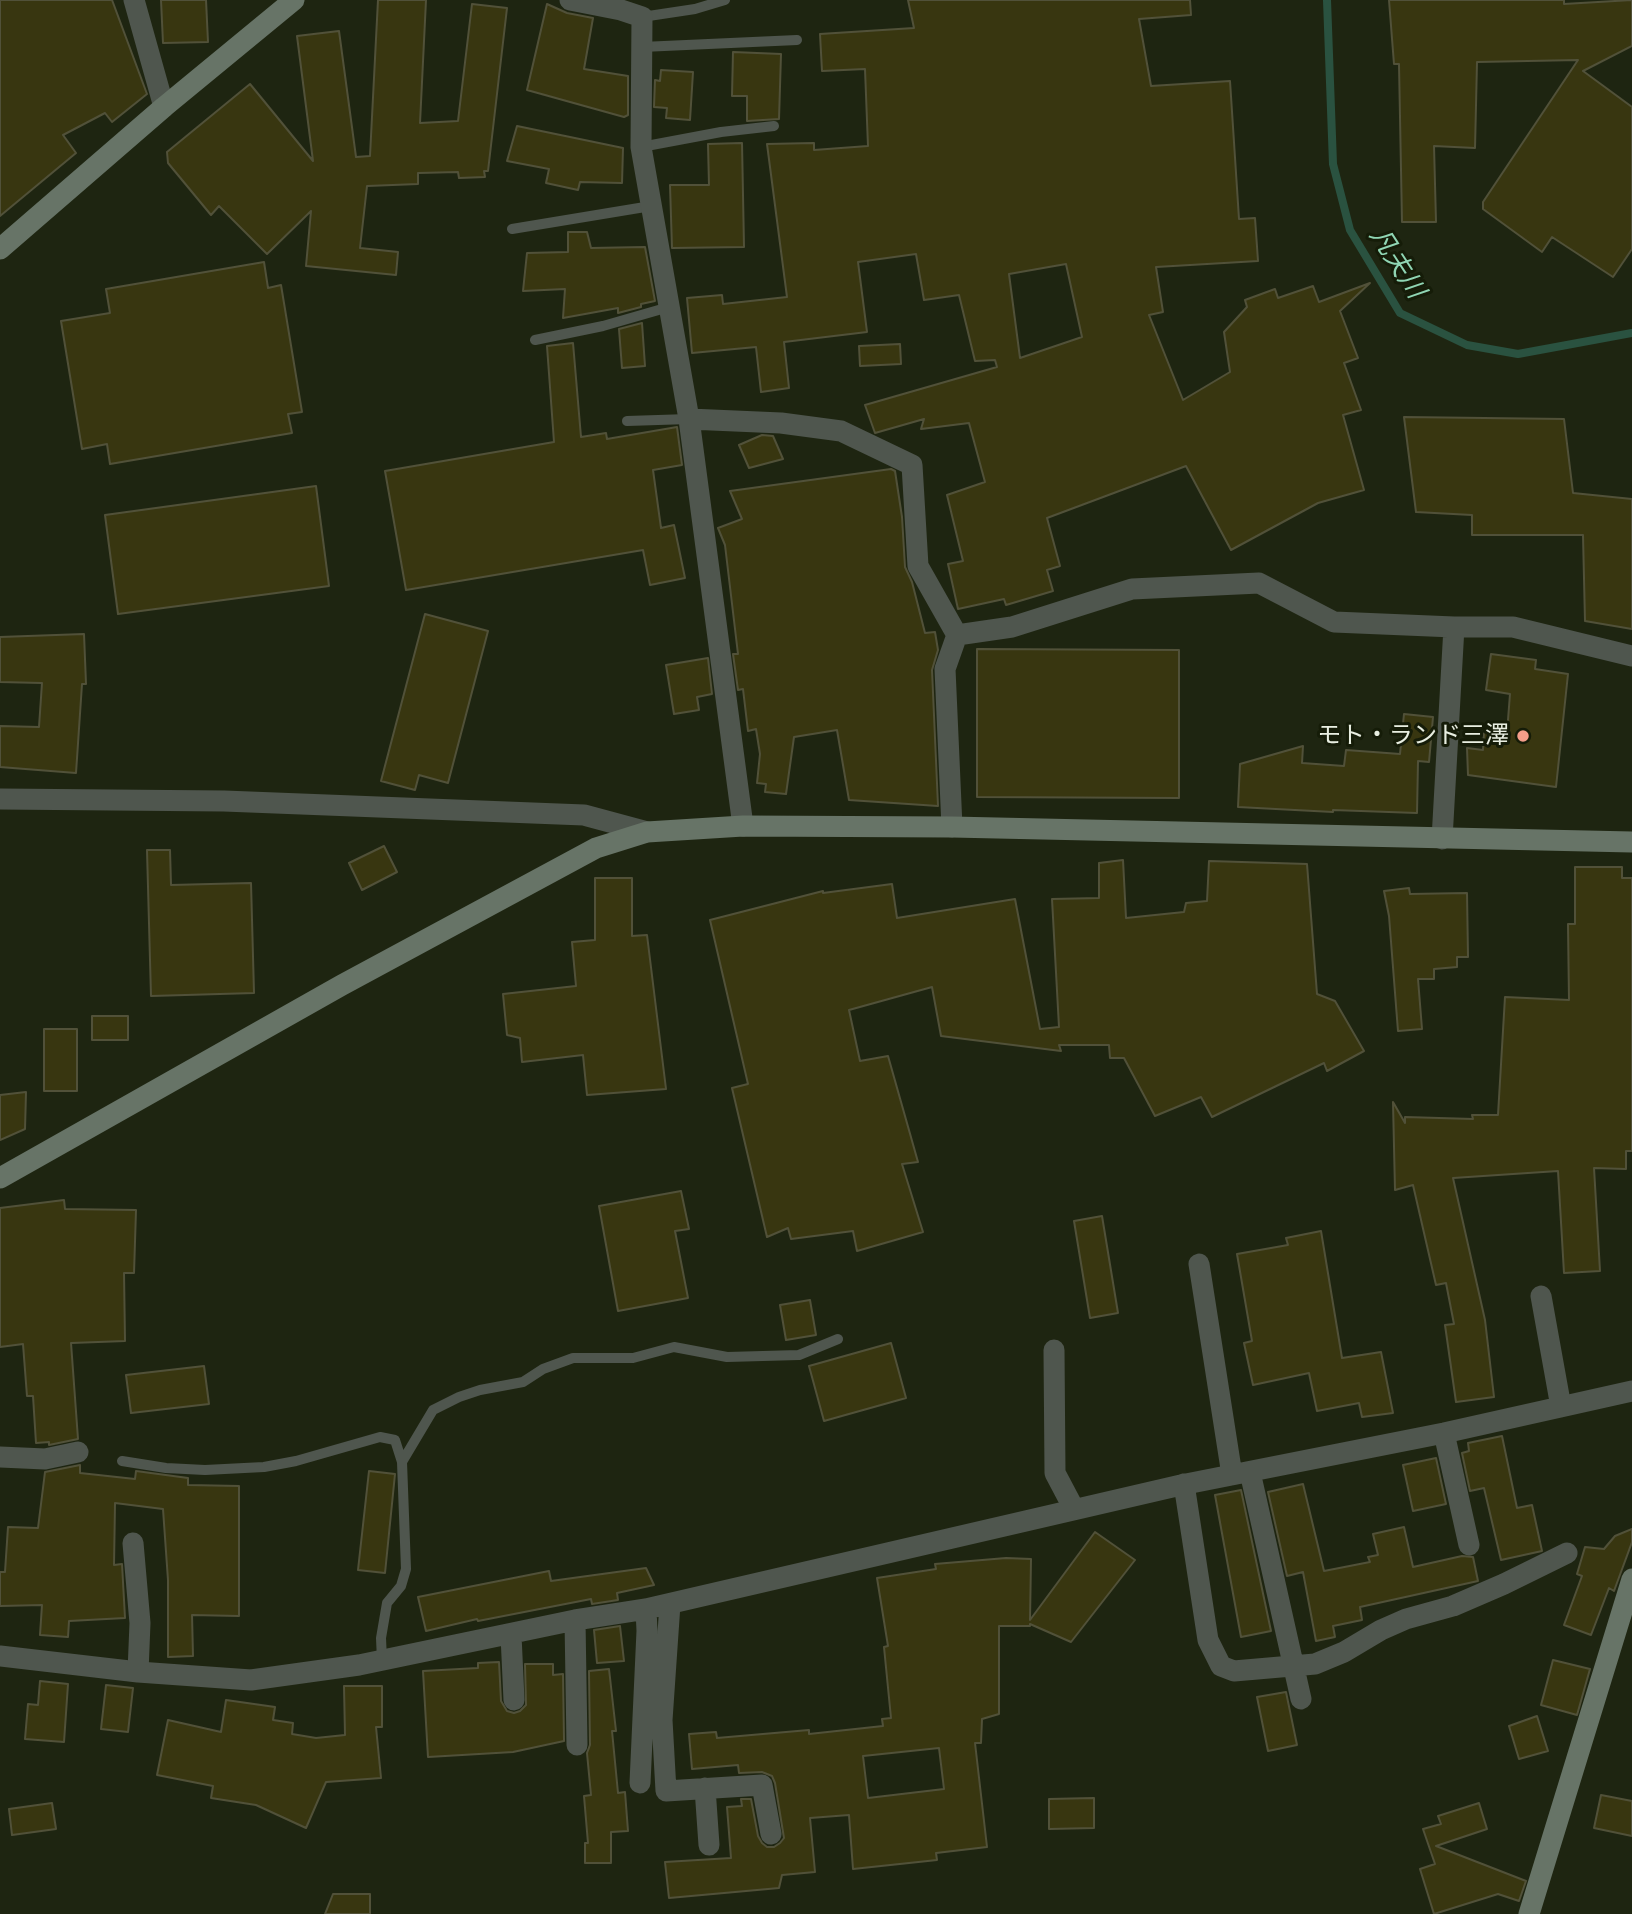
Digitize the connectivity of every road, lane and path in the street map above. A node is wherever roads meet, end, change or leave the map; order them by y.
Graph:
1 (134, 0) edge
2 (294, 0) edge
3 (570, 0) edge
4 (725, 0) edge
5 (601, 3) edge
6 (642, 17) junction
7 (797, 40) dead end
8 (642, 47) junction
9 (164, 107) junction
10 (774, 127) dead end
11 (641, 147) junction
12 (651, 206) junction
13 (512, 229) dead end
14 (0, 249) edge
15 (669, 307) junction
16 (535, 340) dead end
17 (689, 419) junction
18 (627, 421) dead end
19 (1454, 627) junction
20 (957, 635) junction
21 (1632, 656) edge
22 (0, 799) edge
23 (743, 826) junction
24 (952, 827) junction
25 (647, 832) junction
26 (1442, 839) junction
27 (1632, 842) edge
28 (0, 1178) edge
29 (1199, 1264) dead end
30 (1541, 1296) dead end
31 (838, 1339) dead end
32 (1054, 1350) dead end
33 (1632, 1391) edge
34 (1561, 1407) junction
35 (1444, 1433) junction
36 (78, 1451) dead end
37 (0, 1457) edge
38 (122, 1461) dead end
39 (402, 1462) junction
40 (1241, 1473) junction
41 (1184, 1484) junction
42 (1074, 1509) junction
43 (133, 1543) dead end
44 (1469, 1545) dead end
45 (1567, 1553) dead end
46 (1632, 1579) edge
47 (670, 1604) junction
48 (646, 1609) junction
49 (575, 1620) junction
50 (511, 1635) junction
51 (0, 1656) edge
52 (382, 1660) junction
53 (1294, 1666) junction
54 (138, 1672) junction
55 (1301, 1699) dead end
56 (514, 1700) dead end
57 (577, 1745) dead end
58 (640, 1783) dead end
59 (705, 1788) junction
60 (771, 1834) dead end
61 (709, 1845) dead end
62 (1529, 1914) edge

1 - 9 street
2 - 9 street
3 - 5 street
4 - 6 lane
5 - 6 street
6 - 8 street
7 - 8 lane
8 - 11 street
9 - 14 street
10 - 11 lane
11 - 12 street
12 - 13 lane
12 - 15 street
15 - 16 lane
15 - 17 street
17 - 18 lane
17 - 20 street
17 - 23 street
19 - 20 street
19 - 21 street
19 - 26 street
20 - 24 street
22 - 25 street
23 - 24 street
23 - 25 street
24 - 26 street
25 - 28 street
26 - 27 street
29 - 40 street
30 - 34 street
31 - 39 lane
32 - 42 street
33 - 34 street
34 - 35 street
35 - 40 street
35 - 44 street
36 - 37 street
38 - 39 lane
39 - 52 lane
40 - 41 street
40 - 53 street
41 - 42 street
41 - 53 street
42 - 47 street
43 - 54 street
45 - 53 street
46 - 62 street
47 - 48 street
47 - 59 street
48 - 49 street
48 - 58 street
49 - 50 street
49 - 57 street
50 - 52 street
50 - 56 street
51 - 54 street
52 - 54 street
53 - 55 street
59 - 60 street
59 - 61 street

